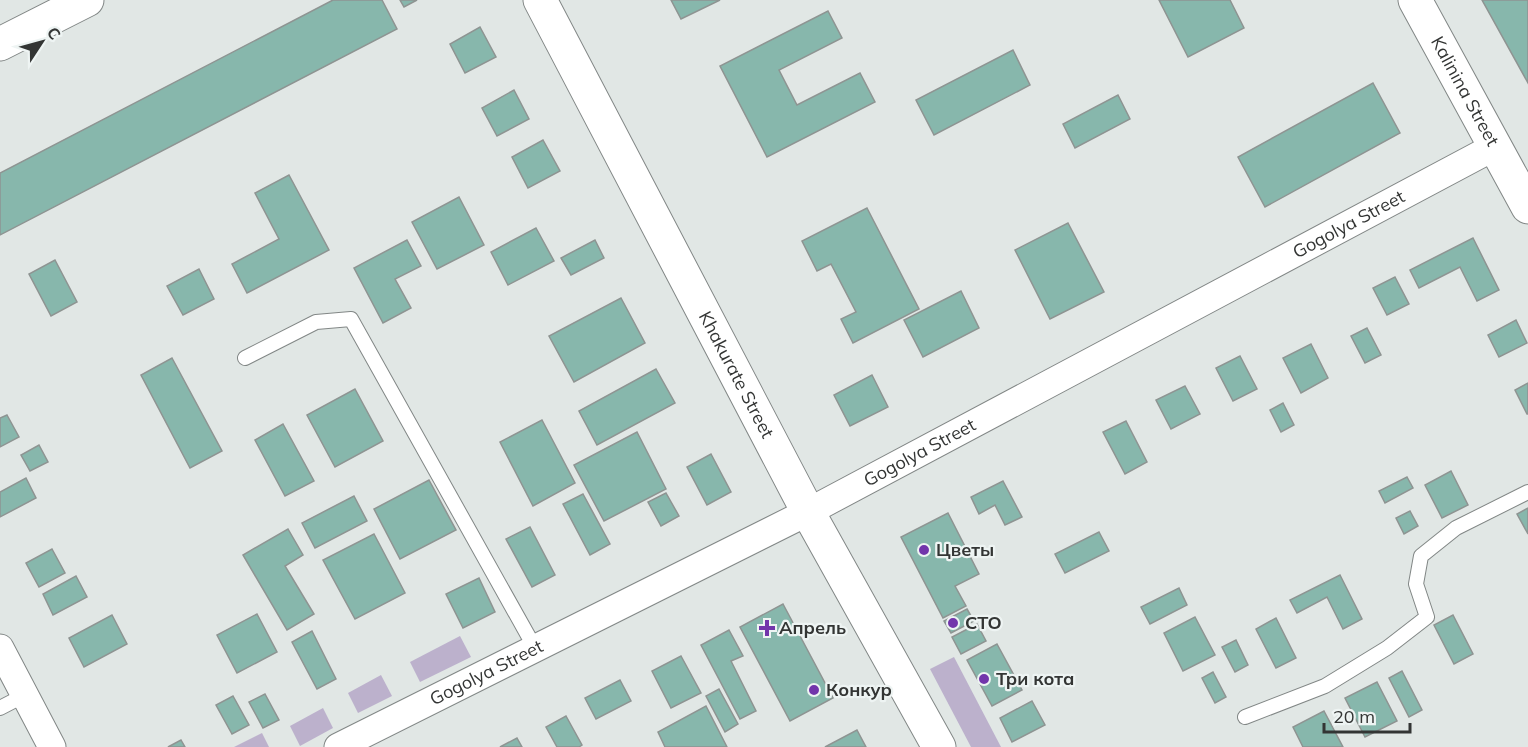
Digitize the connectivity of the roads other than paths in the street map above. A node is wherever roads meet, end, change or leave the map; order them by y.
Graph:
1 (87, 0) edge
2 (540, 0) edge
3 (1415, 0) edge
4 (0, 44) edge
5 (1496, 146) junction
6 (1523, 187) edge
7 (245, 358) dead end
8 (1528, 492) edge
9 (808, 512) junction
10 (0, 648) edge
11 (535, 648) junction
12 (25, 695) junction
13 (0, 708) edge
14 (1245, 717) dead end
15 (52, 747) edge
16 (338, 747) edge
17 (939, 747) edge

1 - 4 main road
2 - 9 main road, Khakurate Street
3 - 5 main road, Kalinina Street
5 - 6 main road, Kalinina Street
5 - 9 street, Gogolya Street
7 - 11 lane
8 - 14 lane
9 - 11 street, Gogolya Street
9 - 17 main road, Khakurate Street
10 - 12 street
11 - 16 street, Gogolya Street
12 - 13 lane
12 - 15 street

